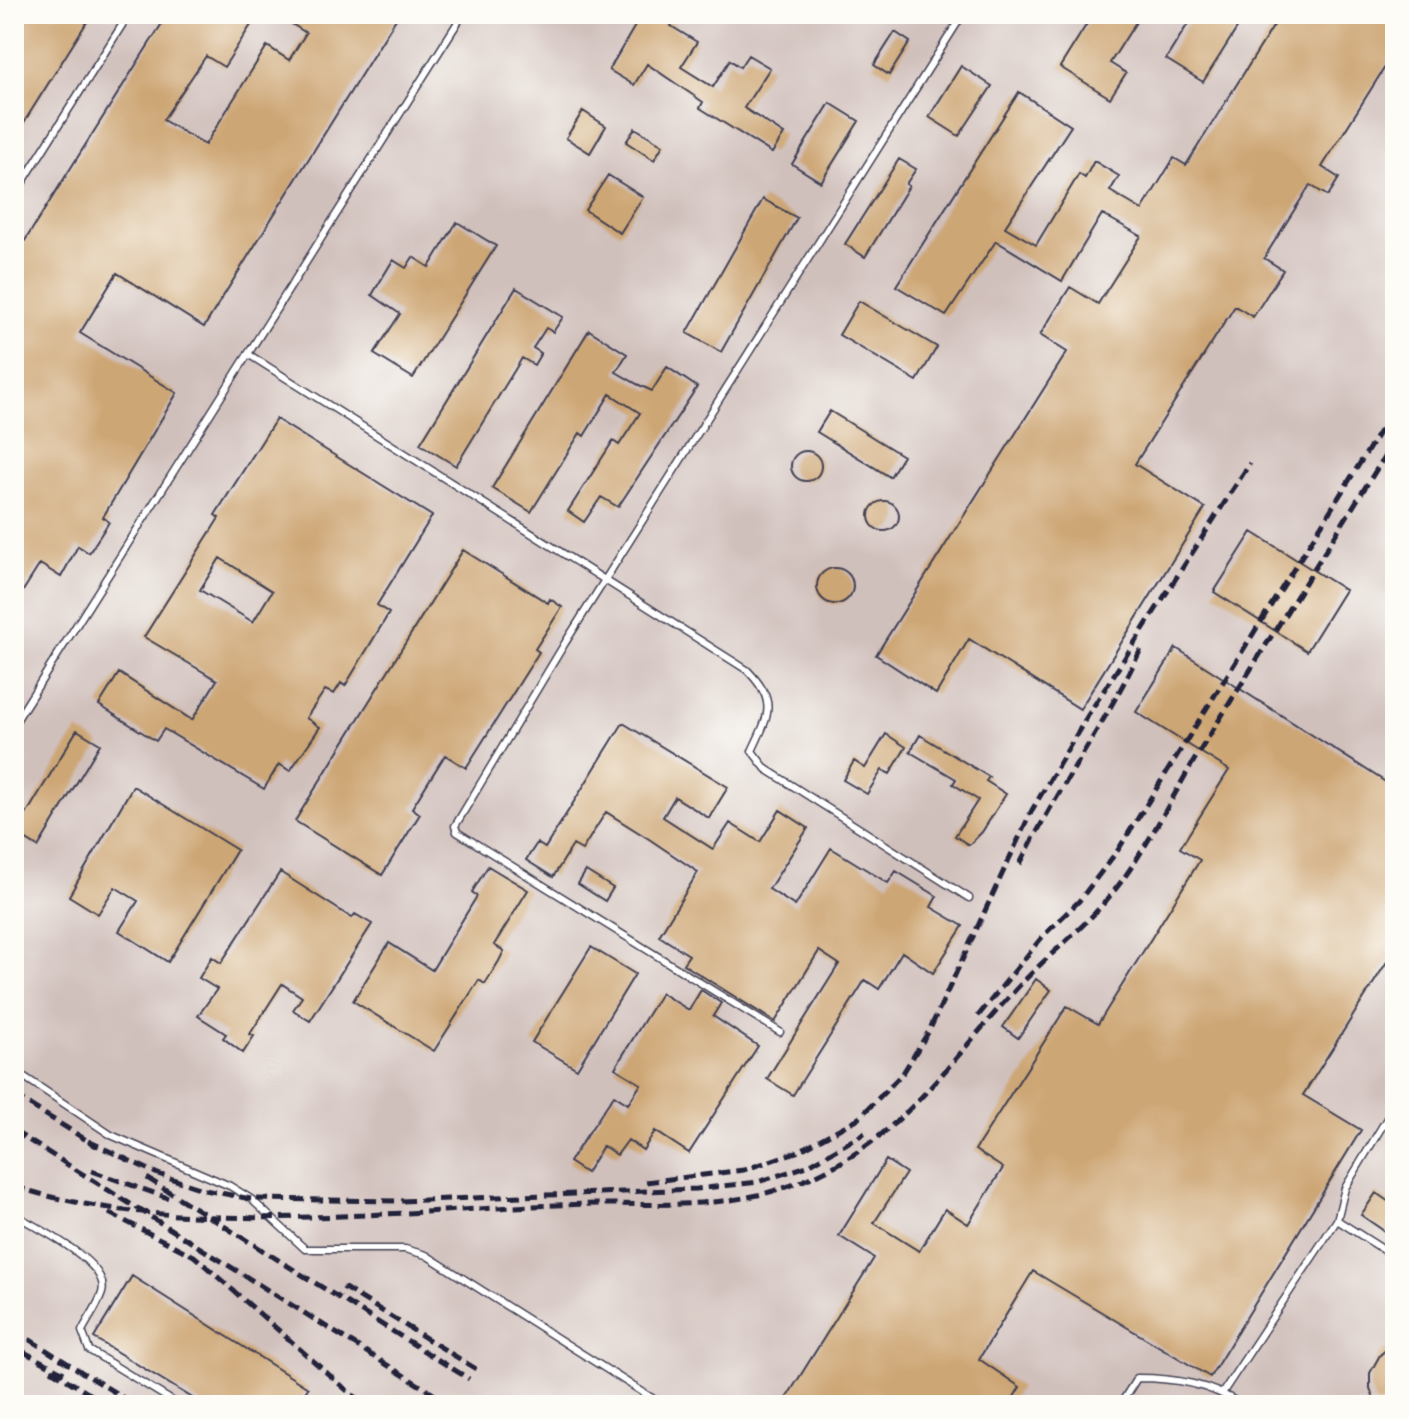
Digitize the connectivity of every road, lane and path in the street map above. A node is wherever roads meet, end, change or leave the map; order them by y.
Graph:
1 (129, 14) edge
2 (463, 14) edge
3 (963, 14) edge
4 (14, 196) edge
5 (248, 354) junction
6 (607, 580) junction
7 (14, 724) edge
8 (969, 898) dead end
9 (780, 1032) dead end
10 (14, 1070) edge
11 (1395, 1105) edge
12 (14, 1214) edge
13 (1337, 1220) junction
14 (1395, 1257) edge
15 (1223, 1392) junction
16 (179, 1405) edge
17 (663, 1405) edge
18 (1120, 1405) edge
19 (1242, 1405) edge

1 - 4 lane
2 - 5 lane
3 - 6 lane
5 - 6 lane
5 - 7 lane
6 - 8 lane
6 - 9 lane
10 - 17 lane
11 - 13 lane
12 - 16 lane
13 - 14 lane
13 - 15 lane
15 - 18 lane
15 - 19 lane

